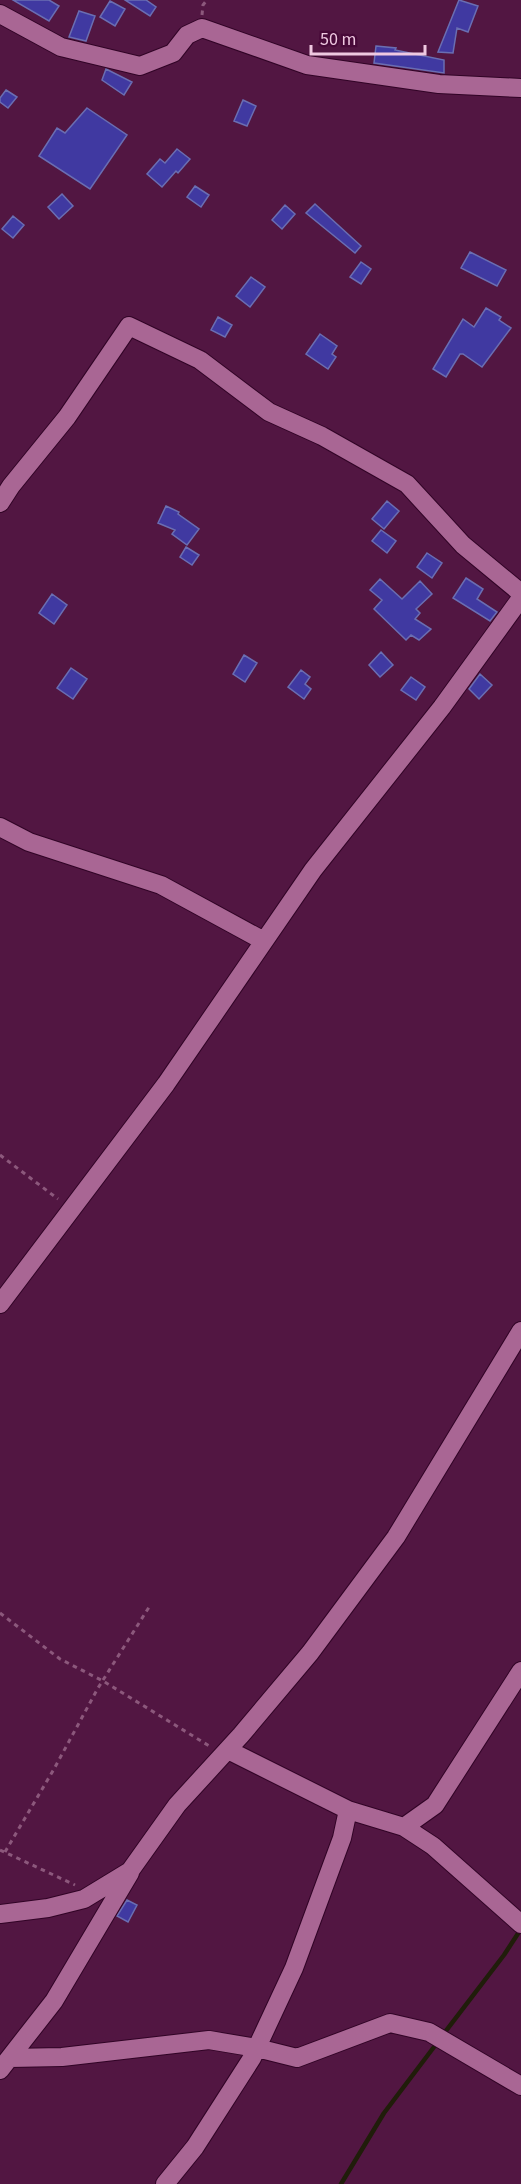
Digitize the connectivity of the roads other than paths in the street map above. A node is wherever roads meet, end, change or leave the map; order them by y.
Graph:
1 (0, 14) edge
2 (521, 88) edge
3 (0, 503) edge
4 (521, 593) edge
5 (521, 598) edge
6 (0, 827) edge
7 (264, 941) junction
8 (0, 1304) edge
9 (521, 1331) edge
10 (521, 1671) edge
11 (225, 1752) junction
12 (348, 1809) junction
13 (404, 1827) junction
14 (130, 1871) junction
15 (0, 1914) edge
16 (521, 1924) edge
17 (257, 2048) junction
18 (5, 2064) edge
19 (521, 2086) edge
20 (165, 2184) edge

1 - 2 street
3 - 4 street
5 - 7 street
6 - 7 street
7 - 8 street
9 - 11 street
10 - 13 street
11 - 12 street
11 - 14 street
12 - 13 street
12 - 17 street
13 - 16 street
14 - 15 street
14 - 18 street
17 - 18 street
17 - 19 street
17 - 20 street

